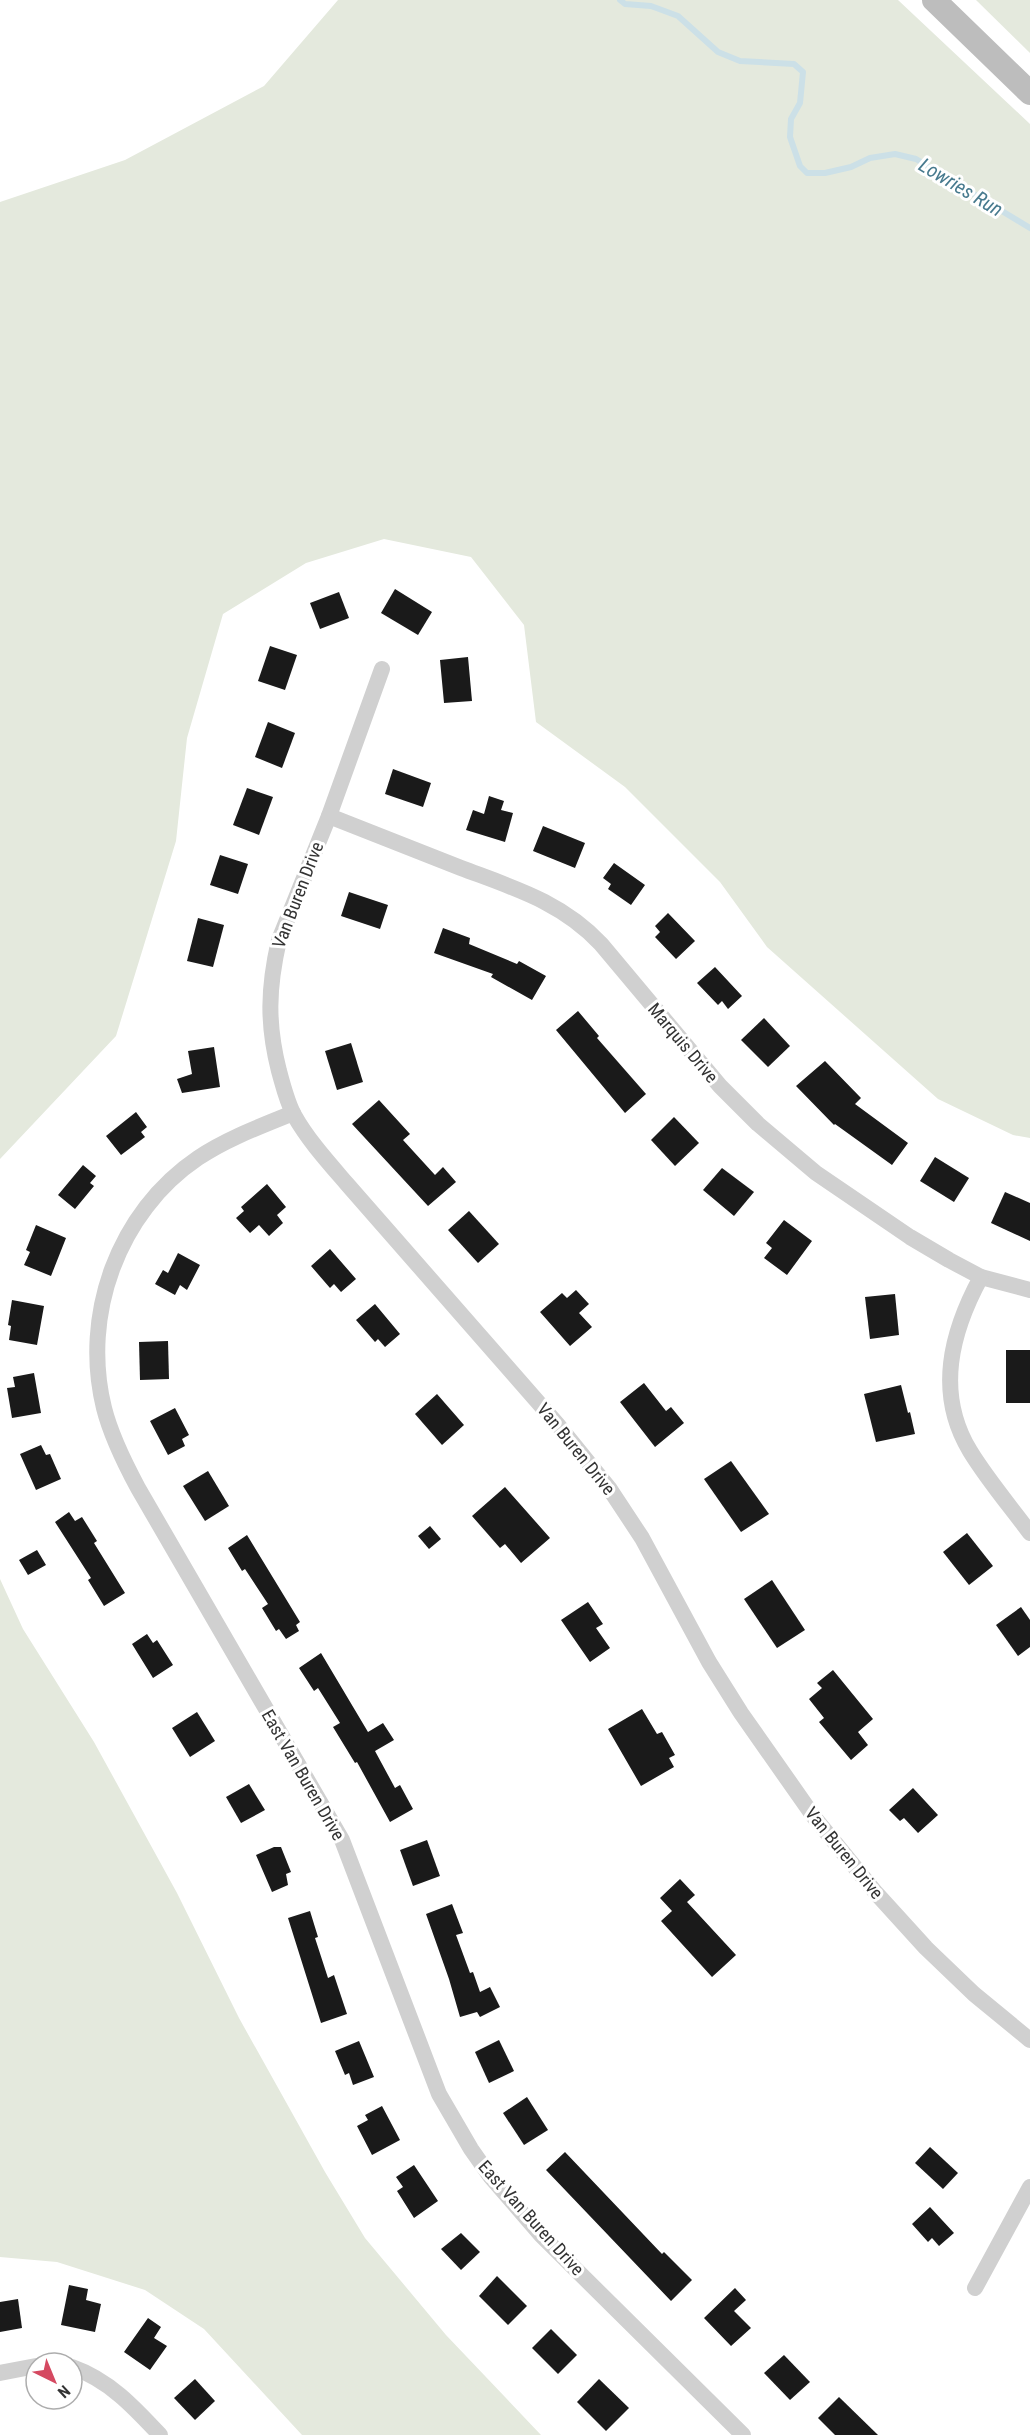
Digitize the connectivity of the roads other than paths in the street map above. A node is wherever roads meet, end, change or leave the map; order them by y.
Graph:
1 (934, 0) edge
2 (1030, 93) edge
3 (382, 669) dead end
4 (329, 816) junction
5 (293, 1113) junction
6 (981, 1276) junction
7 (1030, 1290) edge
8 (1030, 1533) edge
9 (1030, 2040) edge
10 (1030, 2187) edge
11 (975, 2288) dead end
12 (24, 2368) edge
13 (84, 2372) edge
14 (0, 2373) edge
15 (160, 2435) edge
16 (743, 2435) edge

1 - 2 street
3 - 4 street
4 - 5 street, Van Buren Drive
4 - 6 street, Marquis Drive
5 - 9 street, Van Buren Drive
5 - 16 street, East Van Buren Drive
6 - 7 street, Marquis Drive
6 - 8 street
10 - 11 street
12 - 14 street
13 - 15 street

